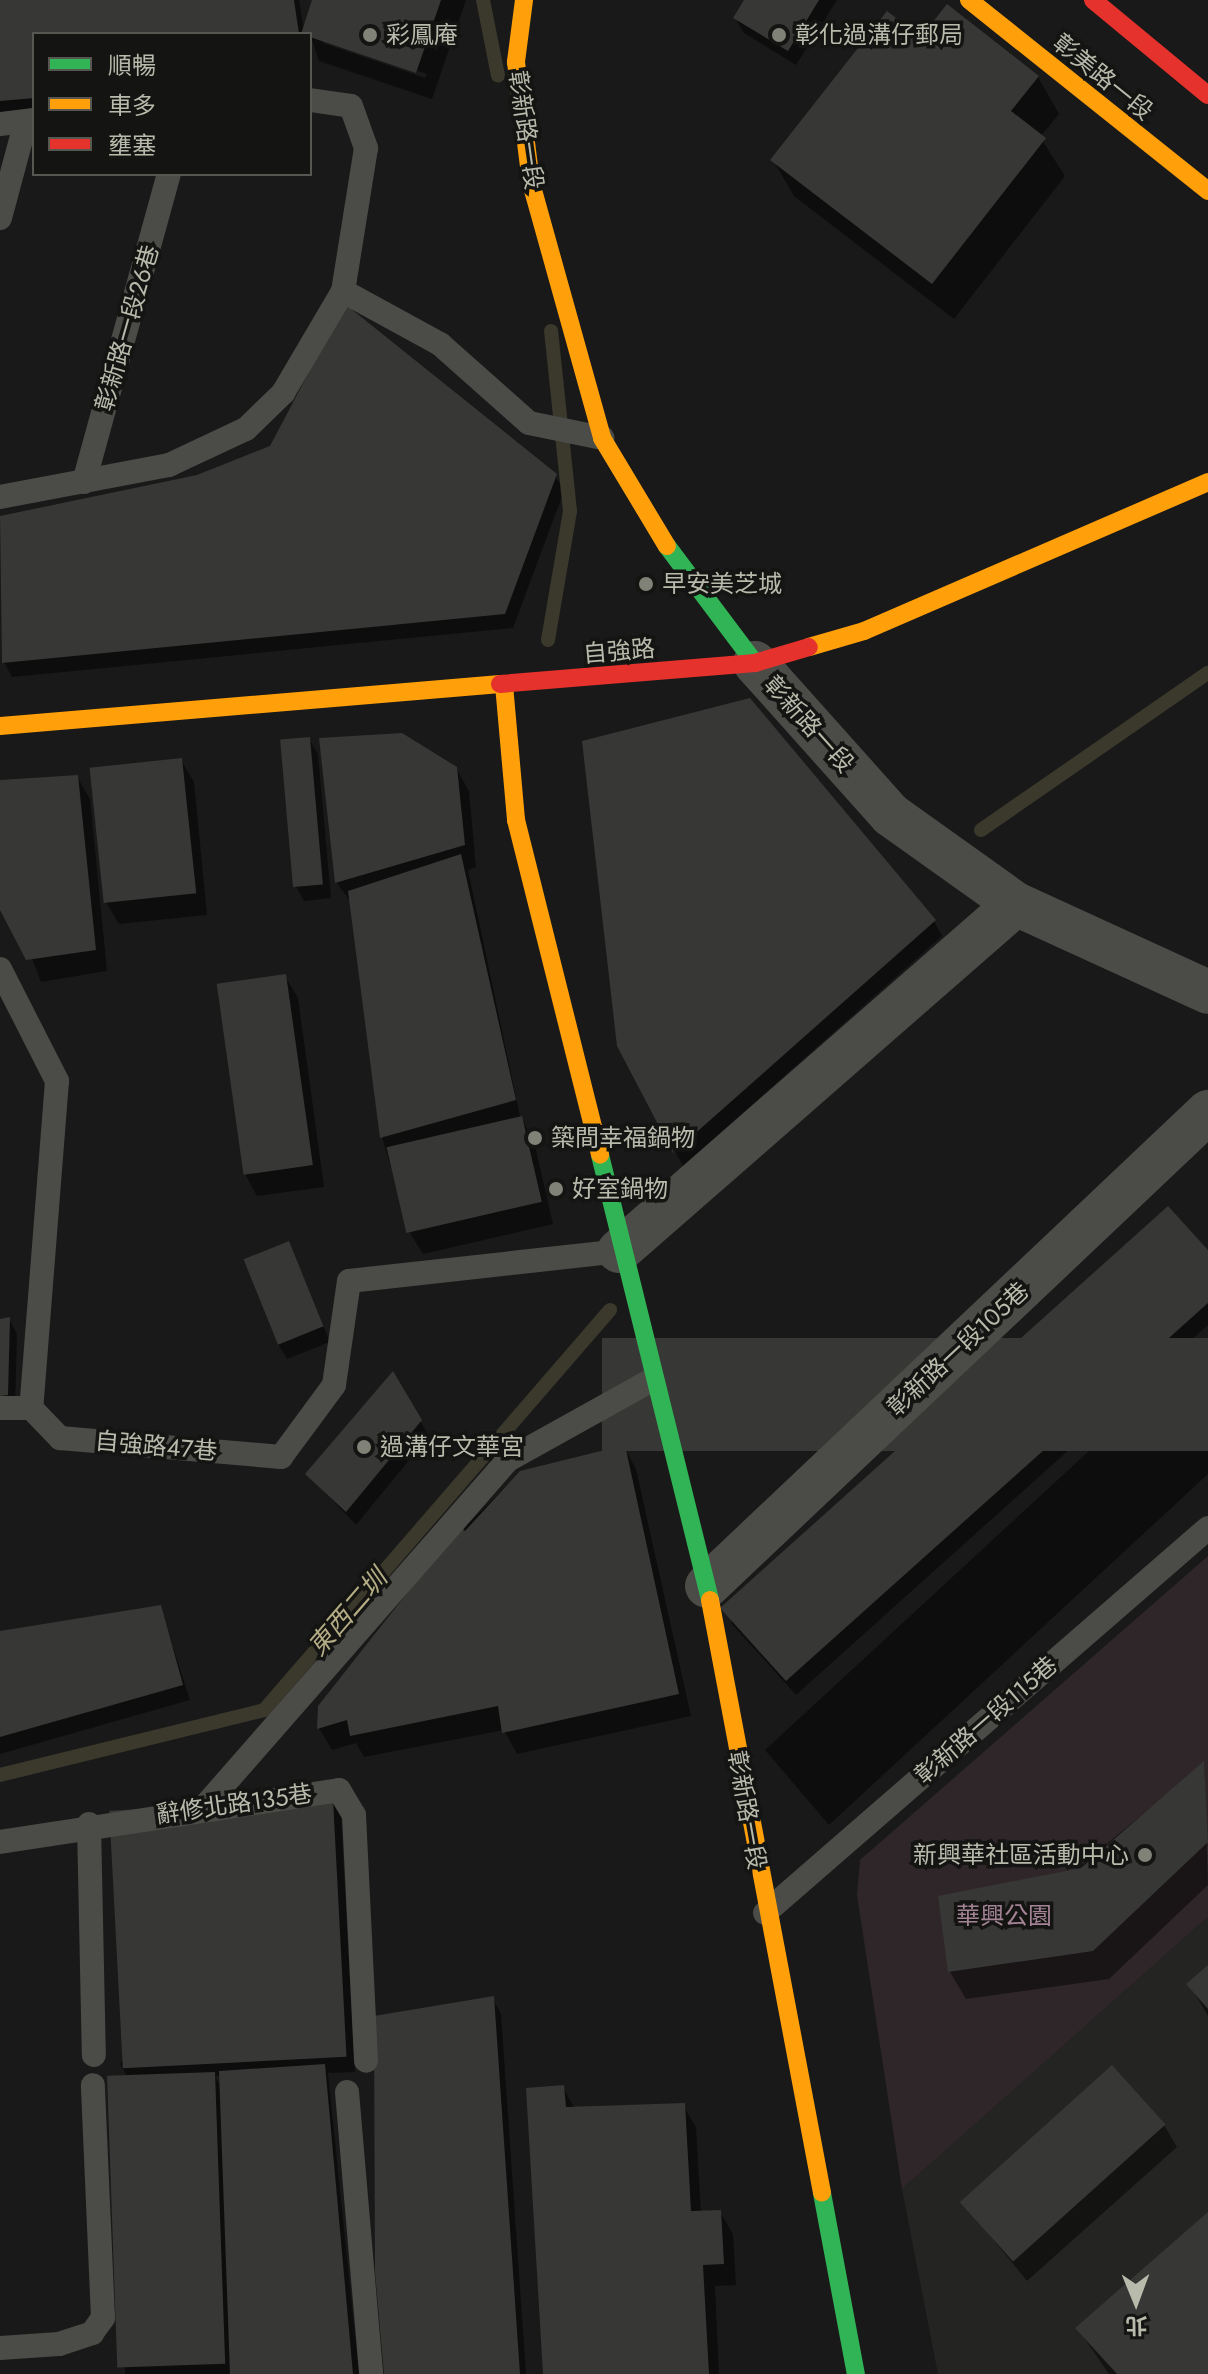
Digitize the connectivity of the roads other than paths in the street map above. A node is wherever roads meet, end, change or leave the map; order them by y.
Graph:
1 (524, 0) edge
2 (969, 0) edge
3 (1093, 0) edge
4 (1208, 95) edge
5 (312, 100) edge
6 (30, 121) edge
7 (0, 124) edge
8 (168, 176) edge
9 (1208, 191) edge
10 (0, 218) edge
11 (343, 291) junction
12 (602, 438) junction
13 (84, 482) junction
14 (1208, 482) edge
15 (0, 497) edge
16 (755, 663) junction
17 (504, 685) junction
18 (0, 726) edge
19 (1016, 904) junction
20 (0, 969) edge
21 (1208, 992) edge
22 (1208, 1112) edge
23 (619, 1251) junction
24 (652, 1380) junction
25 (0, 1408) edge
26 (31, 1408) junction
27 (1208, 1528) edge
28 (707, 1586) junction
29 (205, 1806) junction
30 (89, 1824) junction
31 (0, 1842) edge
32 (765, 1913) junction
33 (94, 2055) dead end
34 (366, 2061) dead end
35 (93, 2085) dead end
36 (347, 2092) dead end
37 (0, 2348) edge
38 (371, 2374) edge
39 (856, 2374) edge

1 - 12 street, 彰新路一段
2 - 9 street, 彰美路一段
3 - 4 street
5 - 11 lane
6 - 7 lane
6 - 10 lane
8 - 13 lane, 彰新路一段26巷
11 - 12 lane
11 - 13 lane
12 - 16 street, 彰新路一段
13 - 15 lane
14 - 16 street, 自強路
16 - 17 street, 自強路
16 - 19 street, 彰新路一段
17 - 18 street, 自強路
17 - 23 street, 彰新路一段
19 - 21 street, 彰新路一段
19 - 23 street
20 - 26 lane
22 - 28 street, 彰新路一段105巷
23 - 24 street, 彰新路一段
23 - 26 lane, 自強路47巷
24 - 28 street, 彰新路一段
24 - 29 lane
25 - 26 lane
27 - 32 lane, 彰新路一段115巷
28 - 32 street, 彰新路一段
29 - 30 lane, 辭修北路135巷
29 - 34 lane, 辭修北路135巷
30 - 31 lane, 辭修北路135巷
30 - 33 lane
32 - 39 street, 彰新路一段
35 - 37 lane
36 - 38 lane

